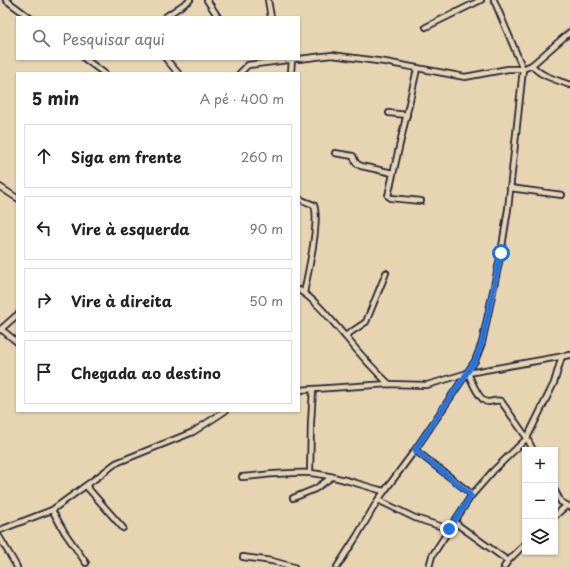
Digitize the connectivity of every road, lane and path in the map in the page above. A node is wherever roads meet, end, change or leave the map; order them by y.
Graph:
1 (6, 0) edge
2 (190, 0) edge
3 (207, 0) edge
4 (268, 0) edge
5 (481, 0) edge
6 (494, 0) edge
7 (28, 16) edge
8 (166, 16) edge
9 (217, 16) edge
10 (271, 16) edge
11 (426, 27) dead end
12 (570, 32) edge
13 (300, 59) edge
14 (87, 60) edge
15 (167, 60) edge
16 (245, 60) edge
17 (279, 60) edge
18 (292, 60) edge
19 (248, 65) junction
20 (532, 65) junction
21 (417, 69) junction
22 (523, 69) junction
23 (103, 72) edge
24 (177, 72) edge
25 (241, 72) edge
26 (291, 72) edge
27 (570, 85) edge
28 (389, 113) dead end
29 (407, 114) junction
30 (335, 153) dead end
31 (393, 173) junction
32 (0, 187) edge
33 (510, 188) junction
34 (562, 195) dead end
35 (16, 197) edge
36 (300, 199) edge
37 (421, 201) dead end
38 (386, 273) dead end
39 (300, 291) edge
40 (304, 293) junction
41 (16, 316) edge
42 (1, 330) edge
43 (344, 336) junction
44 (16, 341) edge
45 (570, 355) edge
46 (562, 356) junction
47 (468, 373) junction
48 (389, 384) junction
49 (313, 389) junction
50 (300, 390) edge
51 (223, 412) edge
52 (527, 438) junction
53 (532, 447) edge
54 (415, 450) junction
55 (310, 473) junction
56 (242, 477) dead end
57 (332, 477) junction
58 (86, 486) junction
59 (384, 491) junction
60 (471, 496) junction
61 (293, 498) dead end
62 (558, 498) edge
63 (378, 500) junction
64 (568, 506) edge
65 (52, 510) junction
66 (558, 514) edge
67 (454, 522) junction
68 (123, 528) dead end
69 (449, 529) junction
70 (0, 530) edge
71 (0, 538) edge
72 (522, 547) edge
73 (243, 558) dead end
74 (508, 561) junction
75 (86, 564) dead end
76 (17, 567) edge
77 (294, 567) edge
78 (337, 567) edge
79 (429, 567) edge
80 (504, 567) edge

1 - 7 street
2 - 8 street
3 - 9 street
4 - 10 street
5 - 11 street
6 - 22 street
12 - 20 street
13 - 21 street
14 - 23 street
15 - 24 street
16 - 19 street
17 - 19 street
18 - 26 street
19 - 25 street
20 - 22 street
20 - 27 street
21 - 22 street
21 - 29 street
22 - 33 street
28 - 29 street
29 - 31 street
30 - 31 street
31 - 37 street
32 - 35 street
33 - 34 street
33 - 47 street
36 - 40 street
38 - 43 street
39 - 40 street
40 - 43 street
41 - 42 street
42 - 44 street
43 - 48 street
45 - 46 street
46 - 47 street
46 - 52 street
47 - 48 street
47 - 52 street
47 - 54 street
48 - 49 street
49 - 50 street
49 - 55 street
51 - 58 street
52 - 53 street
52 - 60 street
54 - 59 street
54 - 60 street
55 - 56 street
55 - 57 street
57 - 59 street
57 - 61 street
58 - 65 street
58 - 68 street
59 - 63 street
60 - 67 street
62 - 64 street
63 - 69 street
63 - 78 street
64 - 66 street
65 - 70 street
65 - 75 street
67 - 69 street
67 - 74 street
69 - 79 street
71 - 76 street
72 - 74 street
73 - 77 street
74 - 80 street

